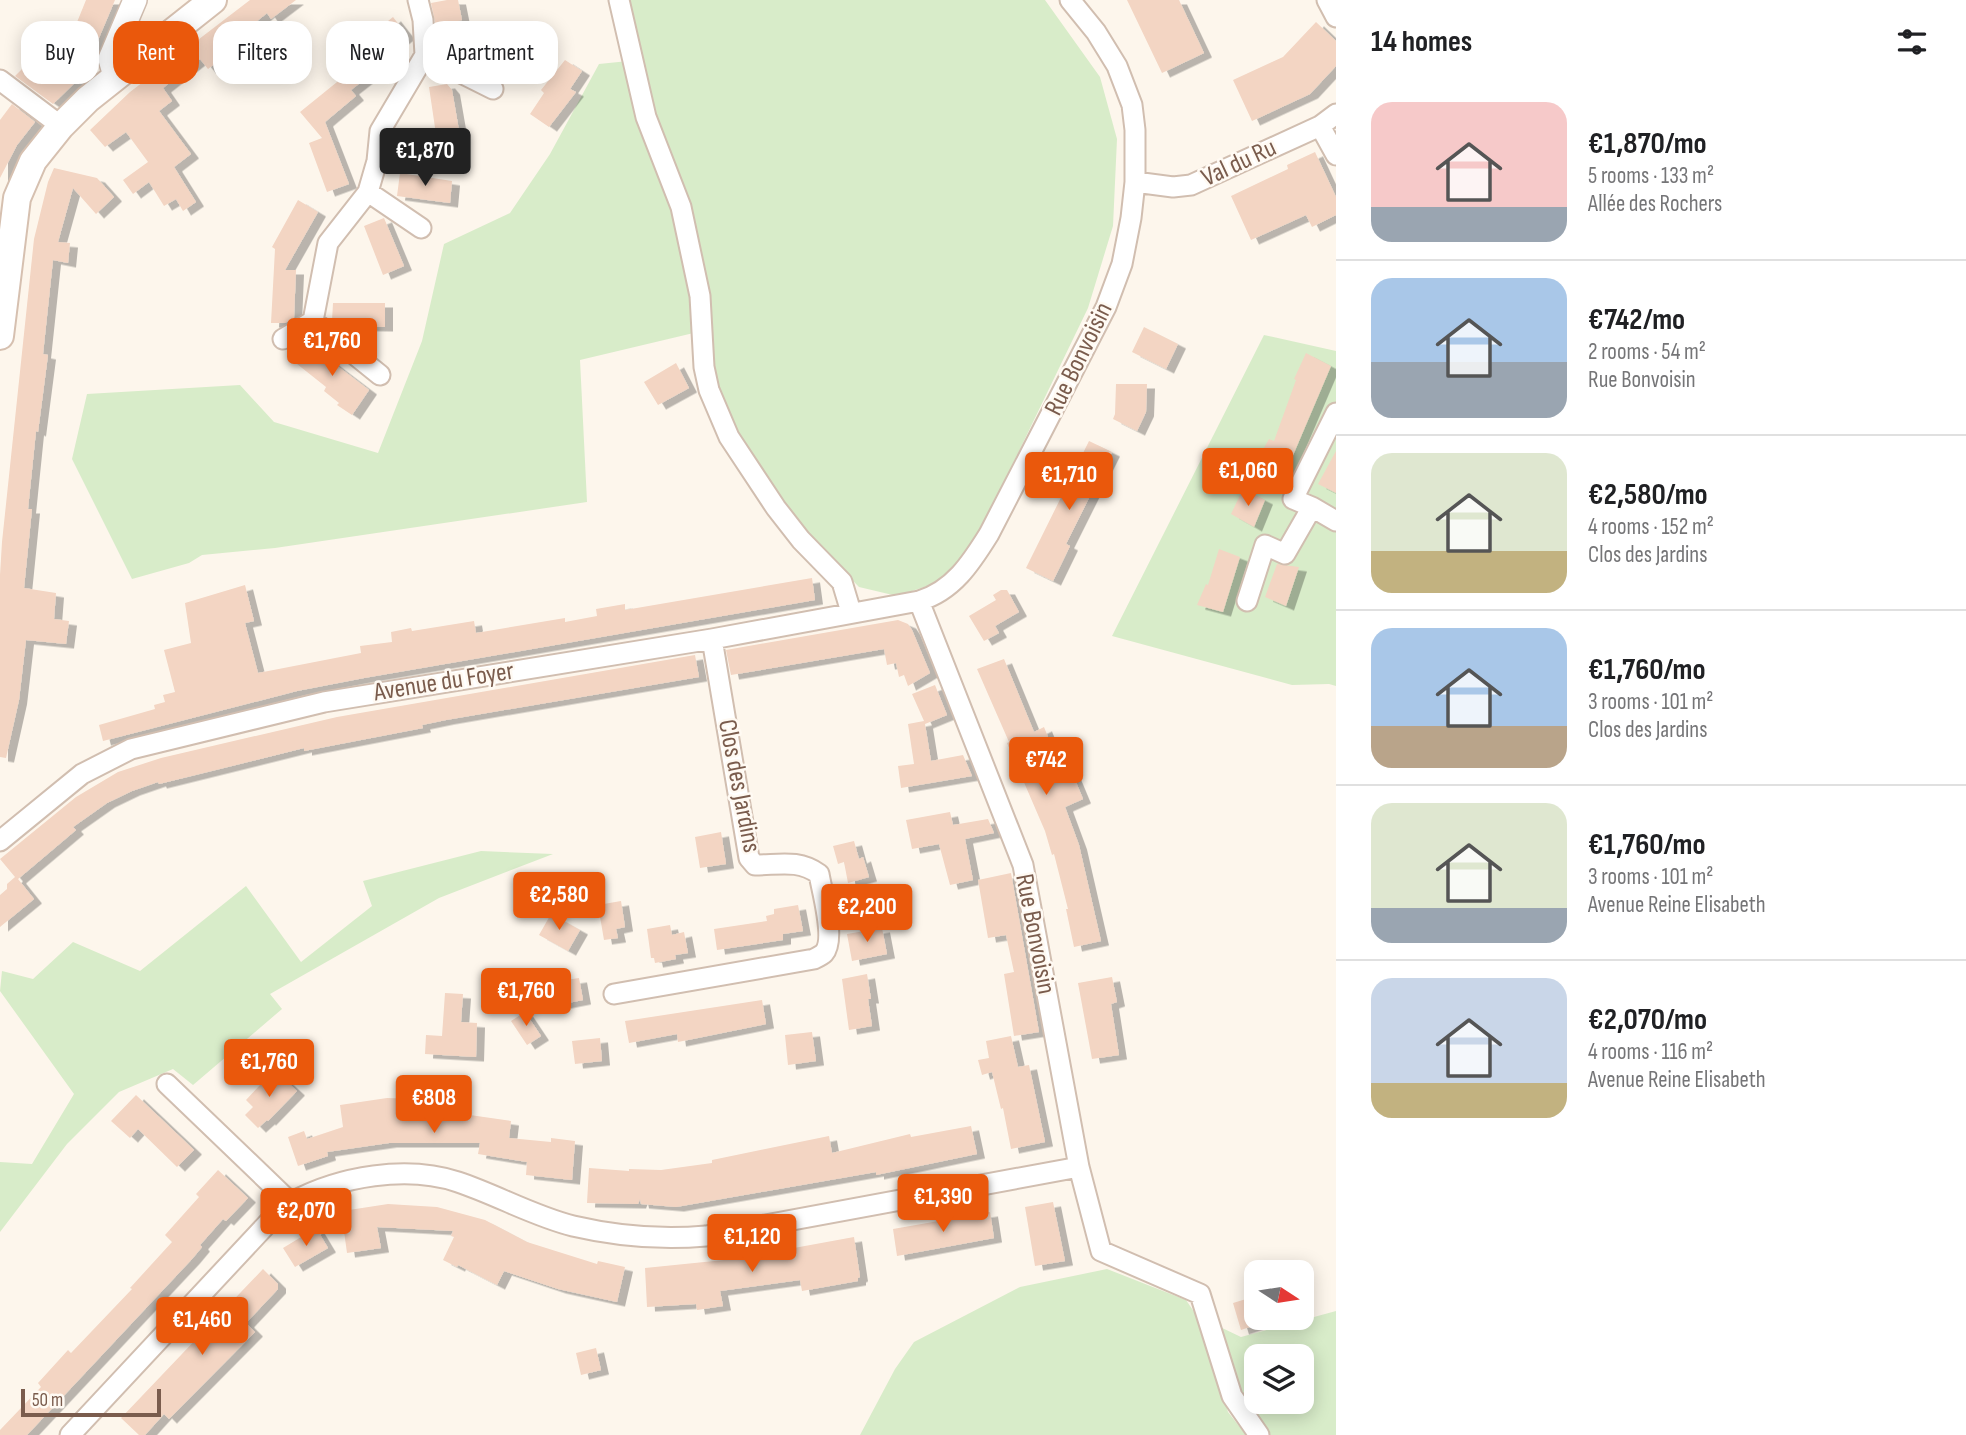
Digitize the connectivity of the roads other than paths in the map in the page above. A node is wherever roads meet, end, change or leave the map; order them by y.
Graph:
1 (135, 0) edge
2 (213, 0) edge
3 (418, 0) edge
4 (619, 0) edge
5 (1070, 0) edge
6 (1327, 0) edge
7 (1336, 17) edge
8 (126, 21) edge
9 (186, 21) edge
10 (423, 21) edge
11 (113, 52) edge
12 (423, 58) edge
13 (113, 69) edge
14 (113, 78) edge
15 (0, 80) edge
16 (483, 84) edge
17 (493, 89) dead end
18 (1336, 114) edge
19 (61, 126) junction
20 (1320, 126) junction
21 (1336, 155) edge
22 (1135, 181) junction
23 (368, 192) junction
24 (421, 228) dead end
25 (313, 321) junction
26 (0, 336) edge
27 (283, 339) dead end
28 (380, 375) dead end
29 (1336, 413) edge
30 (1312, 507) junction
31 (1336, 521) edge
32 (919, 601) junction
33 (1247, 601) dead end
34 (851, 612) junction
35 (712, 639) junction
36 (0, 841) edge
37 (614, 993) dead end
38 (167, 1084) dead end
39 (1080, 1167) junction
40 (291, 1203) junction
41 (69, 1435) edge
42 (1259, 1435) edge

1 - 8 street
2 - 9 main road
3 - 10 street
4 - 34 street
5 - 22 street, Rue Bonvoisin
6 - 7 street
11 - 13 street
12 - 23 street
14 - 19 main road
15 - 19 street
16 - 17 street
18 - 20 street, Val du Ru
19 - 26 main road
20 - 21 street
20 - 22 street, Val du Ru
22 - 32 street, Rue Bonvoisin
23 - 24 street
23 - 25 street
25 - 27 street
25 - 28 street
29 - 30 street
30 - 31 street
30 - 33 street
32 - 34 street, Avenue du Foyer
32 - 39 street, Rue Bonvoisin
34 - 35 street, Avenue du Foyer
35 - 36 street, Avenue du Foyer
35 - 37 street, Clos des Jardins
38 - 40 street
39 - 40 street
39 - 42 street, Rue Bonvoisin
40 - 41 street

